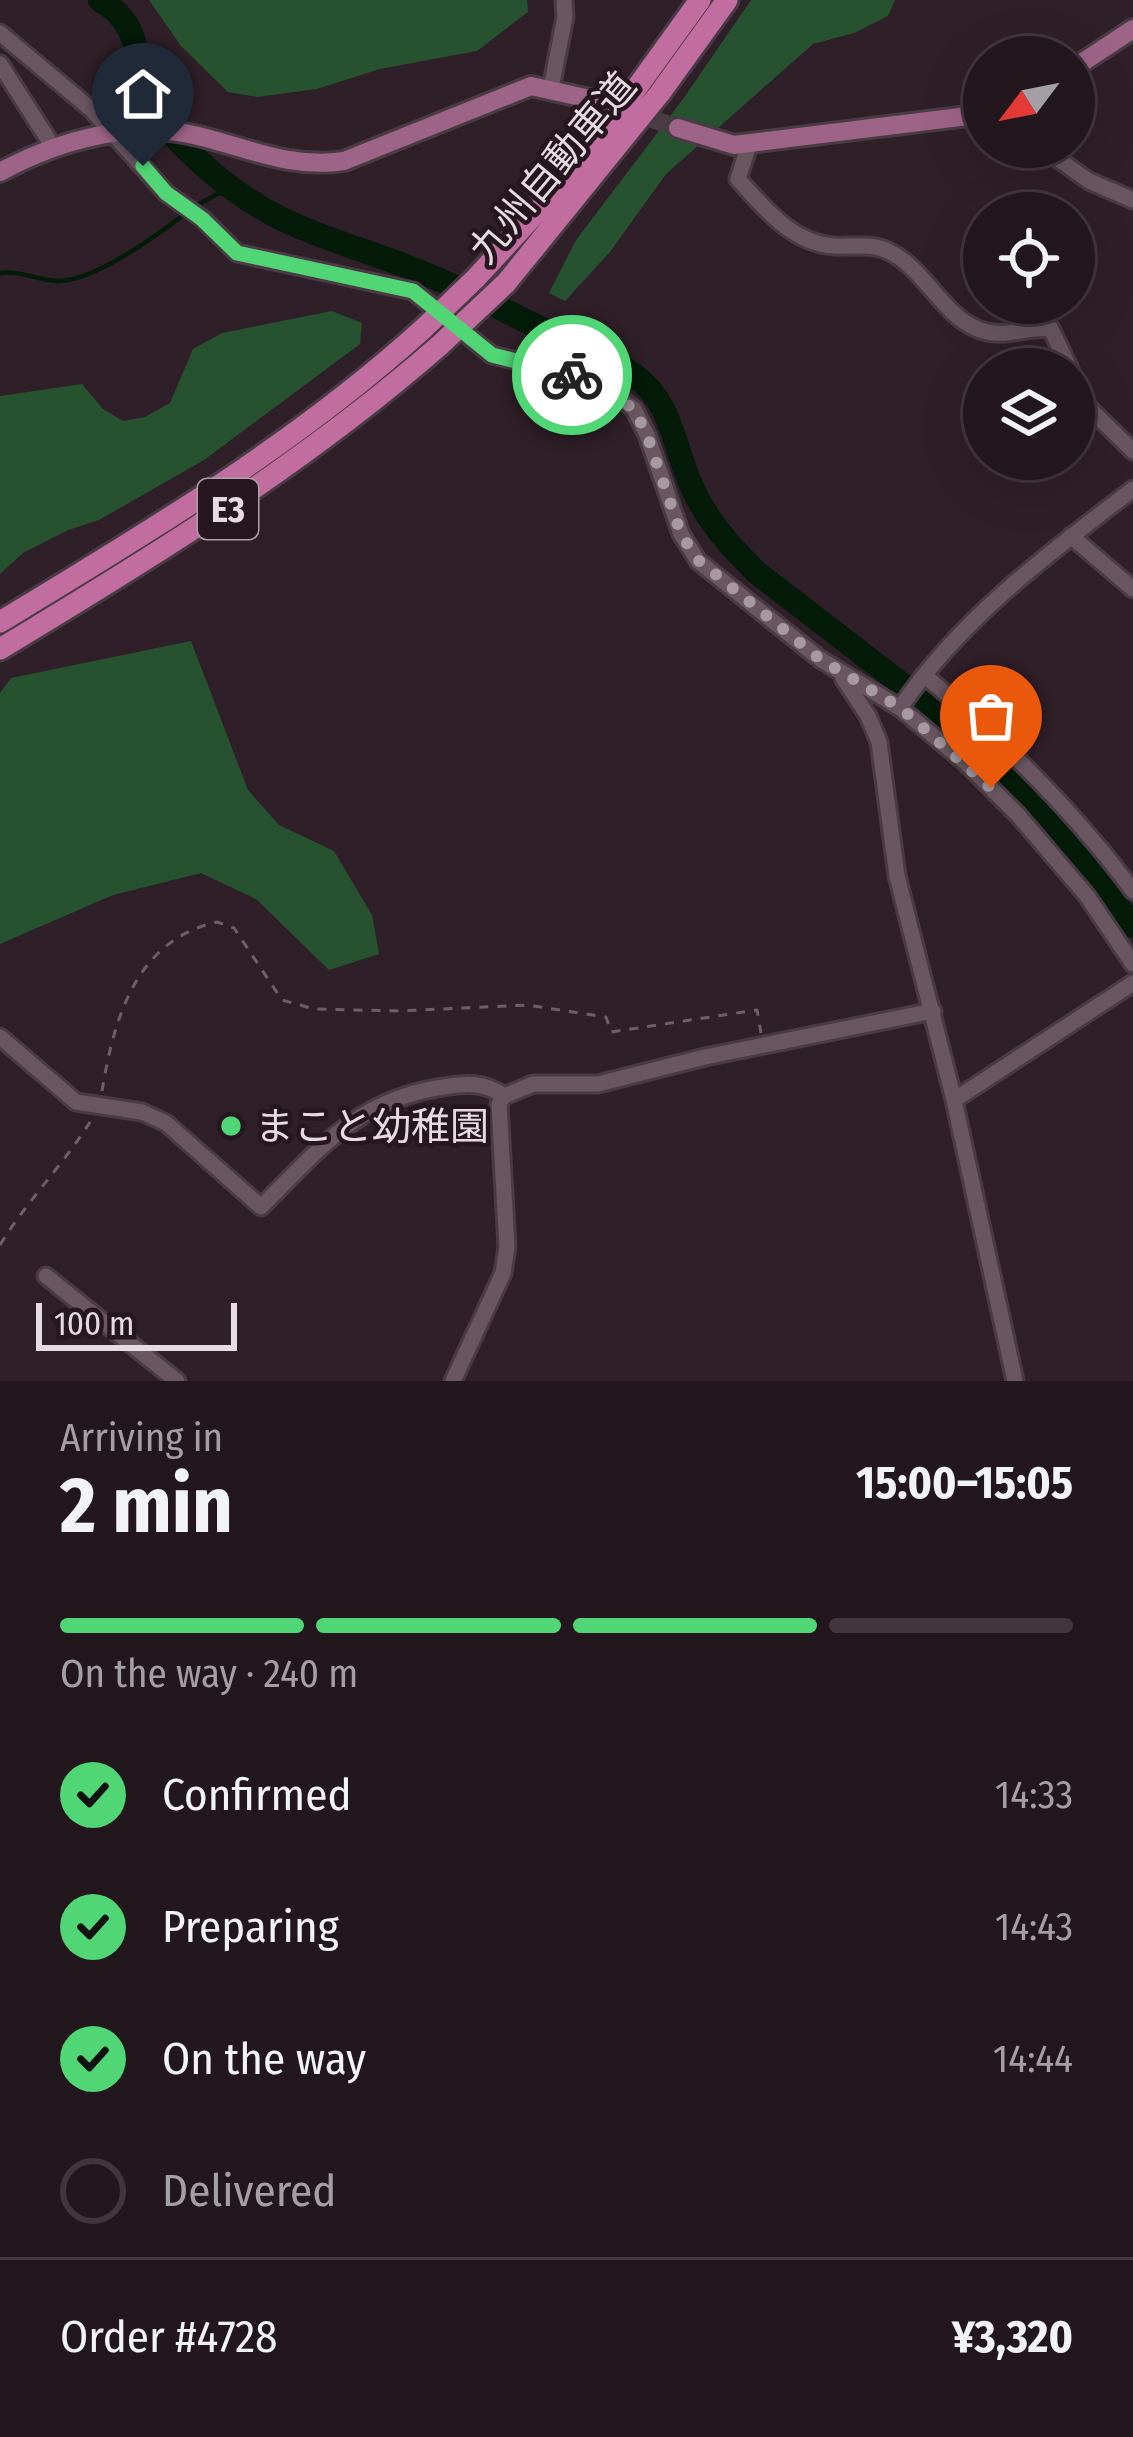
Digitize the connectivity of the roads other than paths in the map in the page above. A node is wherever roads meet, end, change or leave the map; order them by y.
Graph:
1 (564, 0) edge
2 (700, 0) edge
3 (727, 0) edge
4 (1133, 29) edge
5 (0, 33) edge
6 (1095, 54) edge
7 (0, 64) edge
8 (550, 88) junction
9 (599, 101) tunnel mouth
10 (963, 117) edge
11 (678, 128) tunnel mouth
12 (115, 134) junction
13 (750, 142) junction
14 (53, 147) junction
15 (1071, 168) edge
16 (0, 172) edge
17 (1133, 200) edge
18 (1060, 348) edge
19 (1095, 414) edge
20 (1133, 451) edge
21 (1133, 489) edge
22 (1071, 536) junction
23 (1133, 589) edge
24 (0, 622) edge
25 (0, 649) edge
26 (842, 675) junction
27 (922, 677) junction
28 (903, 705) junction
29 (1133, 891) edge
30 (1133, 964) edge
31 (1133, 983) edge
32 (933, 1011) junction
33 (0, 1037) edge
34 (504, 1096) junction
35 (954, 1100) junction
36 (46, 1276) dead end
37 (177, 1381) edge
38 (453, 1381) edge
39 (1015, 1381) edge

1 - 8 street
2 - 24 highway, 九州自動車道 / E3, bridge
3 - 25 highway, 九州自動車道 / E3, bridge
4 - 6 main road
5 - 12 street
7 - 14 street
8 - 9 main road
8 - 12 main road
10 - 13 main road
11 - 13 main road
12 - 14 main road
12 - 26 street
13 - 18 street
14 - 16 main road
15 - 17 street
19 - 20 street
21 - 22 street
22 - 23 street
22 - 27 street
26 - 28 street
26 - 32 street
27 - 28 street
27 - 29 street
28 - 30 street
31 - 35 street
32 - 34 street
32 - 35 street
33 - 34 street
34 - 38 street
35 - 39 street
36 - 37 street

